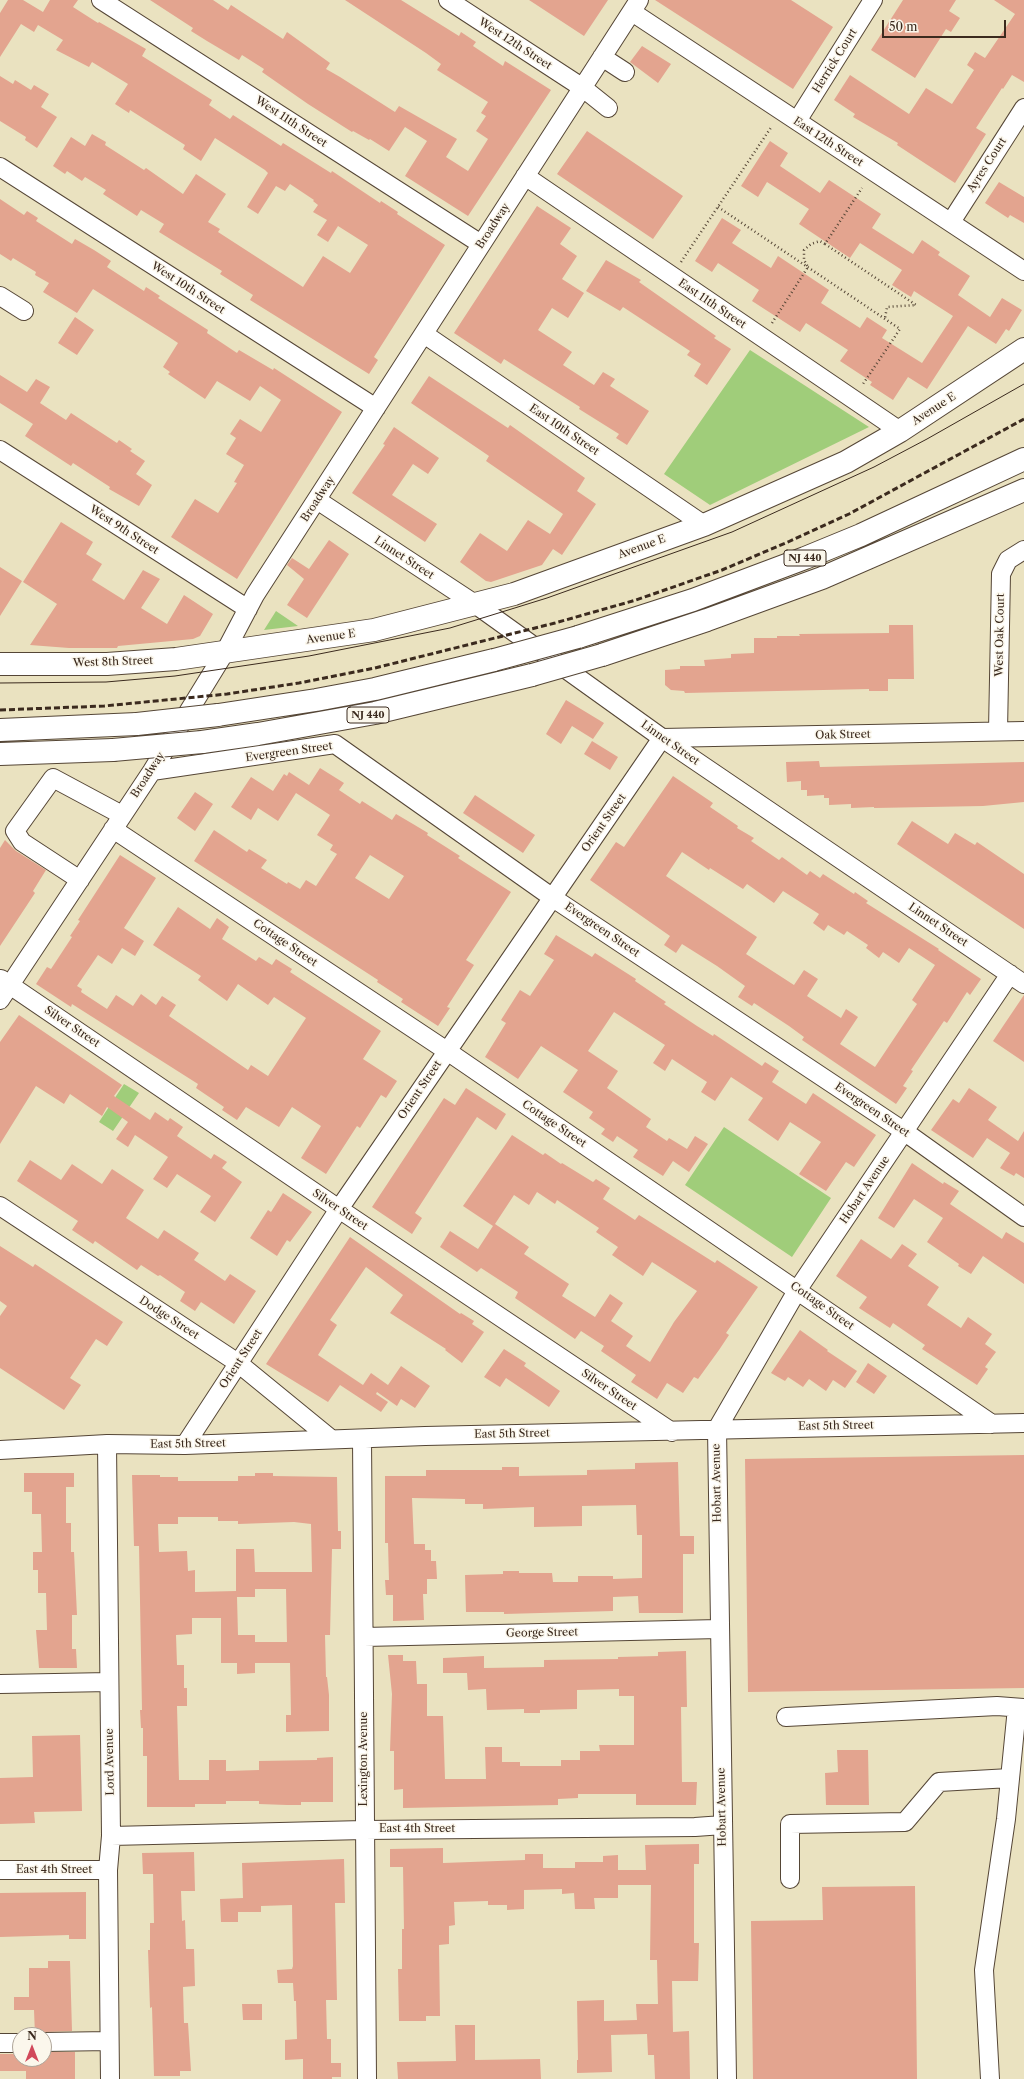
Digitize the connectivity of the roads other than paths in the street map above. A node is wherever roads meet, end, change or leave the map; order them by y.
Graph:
1 (102, 0) edge
2 (448, 0) edge
3 (873, 0) edge
4 (635, 6) edge
5 (602, 57) junction
6 (625, 72) dead end
7 (583, 88) junction
8 (608, 108) dead end
9 (1024, 108) edge
10 (796, 121) junction
11 (0, 167) edge
12 (525, 176) junction
13 (951, 222) junction
14 (481, 244) junction
15 (1024, 271) edge
16 (0, 296) edge
17 (24, 311) dead end
18 (424, 334) junction
19 (1024, 349) edge
20 (376, 408) junction
21 (900, 432) junction
22 (0, 450) edge
23 (1024, 459) edge
24 (1024, 490) edge
25 (317, 500) junction
26 (704, 525) junction
27 (1024, 550) edge
28 (475, 604) junction
29 (248, 609) junction
30 (225, 652) junction
31 (0, 664) edge
32 (0, 730) edge
33 (998, 731) junction
34 (1024, 731) edge
35 (662, 738) junction
36 (0, 754) edge
37 (152, 771) junction
38 (118, 822) junction
39 (80, 880) junction
40 (553, 898) junction
41 (1017, 979) edge
42 (5, 981) edge
43 (0, 1000) edge
44 (447, 1051) junction
45 (905, 1132) junction
46 (0, 1206) edge
47 (339, 1209) junction
48 (1024, 1217) edge
49 (798, 1289) junction
50 (238, 1363) junction
51 (1024, 1423) edge
52 (992, 1424) junction
53 (717, 1428) junction
54 (672, 1432) junction
55 (331, 1439) junction
56 (362, 1439) junction
57 (107, 1444) junction
58 (185, 1445) junction
59 (0, 1450) edge
60 (719, 1629) junction
61 (364, 1637) junction
62 (108, 1682) junction
63 (0, 1684) edge
64 (1021, 1708) edge
65 (786, 1717) dead end
66 (1010, 1778) junction
67 (723, 1825) junction
68 (364, 1830) junction
69 (111, 1836) junction
70 (0, 1870) edge
71 (108, 1870) junction
72 (790, 1879) dead end
73 (109, 2041) junction
74 (52, 2042) edge
75 (0, 2043) edge
76 (12, 2043) edge
77 (110, 2079) edge
78 (367, 2079) edge
79 (727, 2079) edge
80 (990, 2079) edge

1 - 14 street, West 11th Street
2 - 7 street, West 12th Street
3 - 10 street, Herrick Court
4 - 5 street, Broadway
4 - 10 street, East 12th Street
5 - 6 street
5 - 7 street, Broadway
7 - 8 street, West 12th Street
7 - 12 street, Broadway
9 - 13 street, Ayres Court
10 - 13 street, East 12th Street
11 - 20 street, West 10th Street
12 - 14 street, Broadway
12 - 21 street, East 11th Street
13 - 15 street, East 12th Street
14 - 18 street, Broadway
16 - 17 street
18 - 20 street, Broadway
18 - 26 street, East 10th Street
19 - 21 main road, Avenue E
20 - 25 street, Broadway
21 - 26 main road, Avenue E
22 - 29 street, West 9th Street
23 - 32 main road, NJ 440, bridge
24 - 36 main road, NJ 440, bridge
25 - 28 street, Linnet Street
25 - 29 street, Broadway
26 - 28 main road, Avenue E
27 - 33 street, West Oak Court
28 - 30 main road, Avenue E
28 - 35 street, Linnet Street
29 - 30 street, Broadway
30 - 31 main road, West 8th Street
30 - 37 street, Broadway
33 - 34 street, Oak Street
33 - 35 street, Oak Street
35 - 40 street, Orient Street
35 - 41 street, Linnet Street
37 - 38 street, Broadway
37 - 40 street, Evergreen Street
38 - 39 street, Broadway
38 - 39 street, Cottage Street
38 - 44 street, Cottage Street
39 - 42 street, Broadway
40 - 44 street, Orient Street
40 - 45 street, Evergreen Street
41 - 45 street, Hobart Avenue
42 - 43 street, Broadway
42 - 47 street, Silver Street
44 - 47 street, Orient Street
44 - 49 street, Cottage Street
45 - 48 street, Evergreen Street
45 - 49 street, Hobart Avenue
46 - 50 street, Dodge Street
47 - 50 street, Orient Street
47 - 54 street, Silver Street
49 - 52 street, Cottage Street
49 - 53 street, Hobart Avenue
50 - 55 street, Dodge Street
50 - 58 street, Orient Street
51 - 52 street, East 5th Street
52 - 53 street, East 5th Street
53 - 54 street, East 5th Street
53 - 60 street, Hobart Avenue
54 - 56 street, East 5th Street
55 - 56 street, East 5th Street
55 - 58 street, East 5th Street
56 - 61 street, Lexington Avenue
57 - 58 street, East 5th Street
57 - 59 street, East 5th Street
57 - 62 street, Lord Avenue
60 - 61 street, George Street
60 - 67 street, Hobart Avenue
61 - 68 street, Lexington Avenue
62 - 63 street
62 - 69 street, Lord Avenue
64 - 65 street
64 - 66 street
66 - 72 street
66 - 80 street
67 - 68 street, East 4th Street
67 - 79 street, Hobart Avenue
68 - 69 street, East 4th Street
68 - 78 street, Lexington Avenue
69 - 71 street, Lord Avenue
70 - 71 street, East 4th Street
71 - 73 street, Lord Avenue
73 - 74 street
73 - 77 street, Lord Avenue
75 - 76 street

